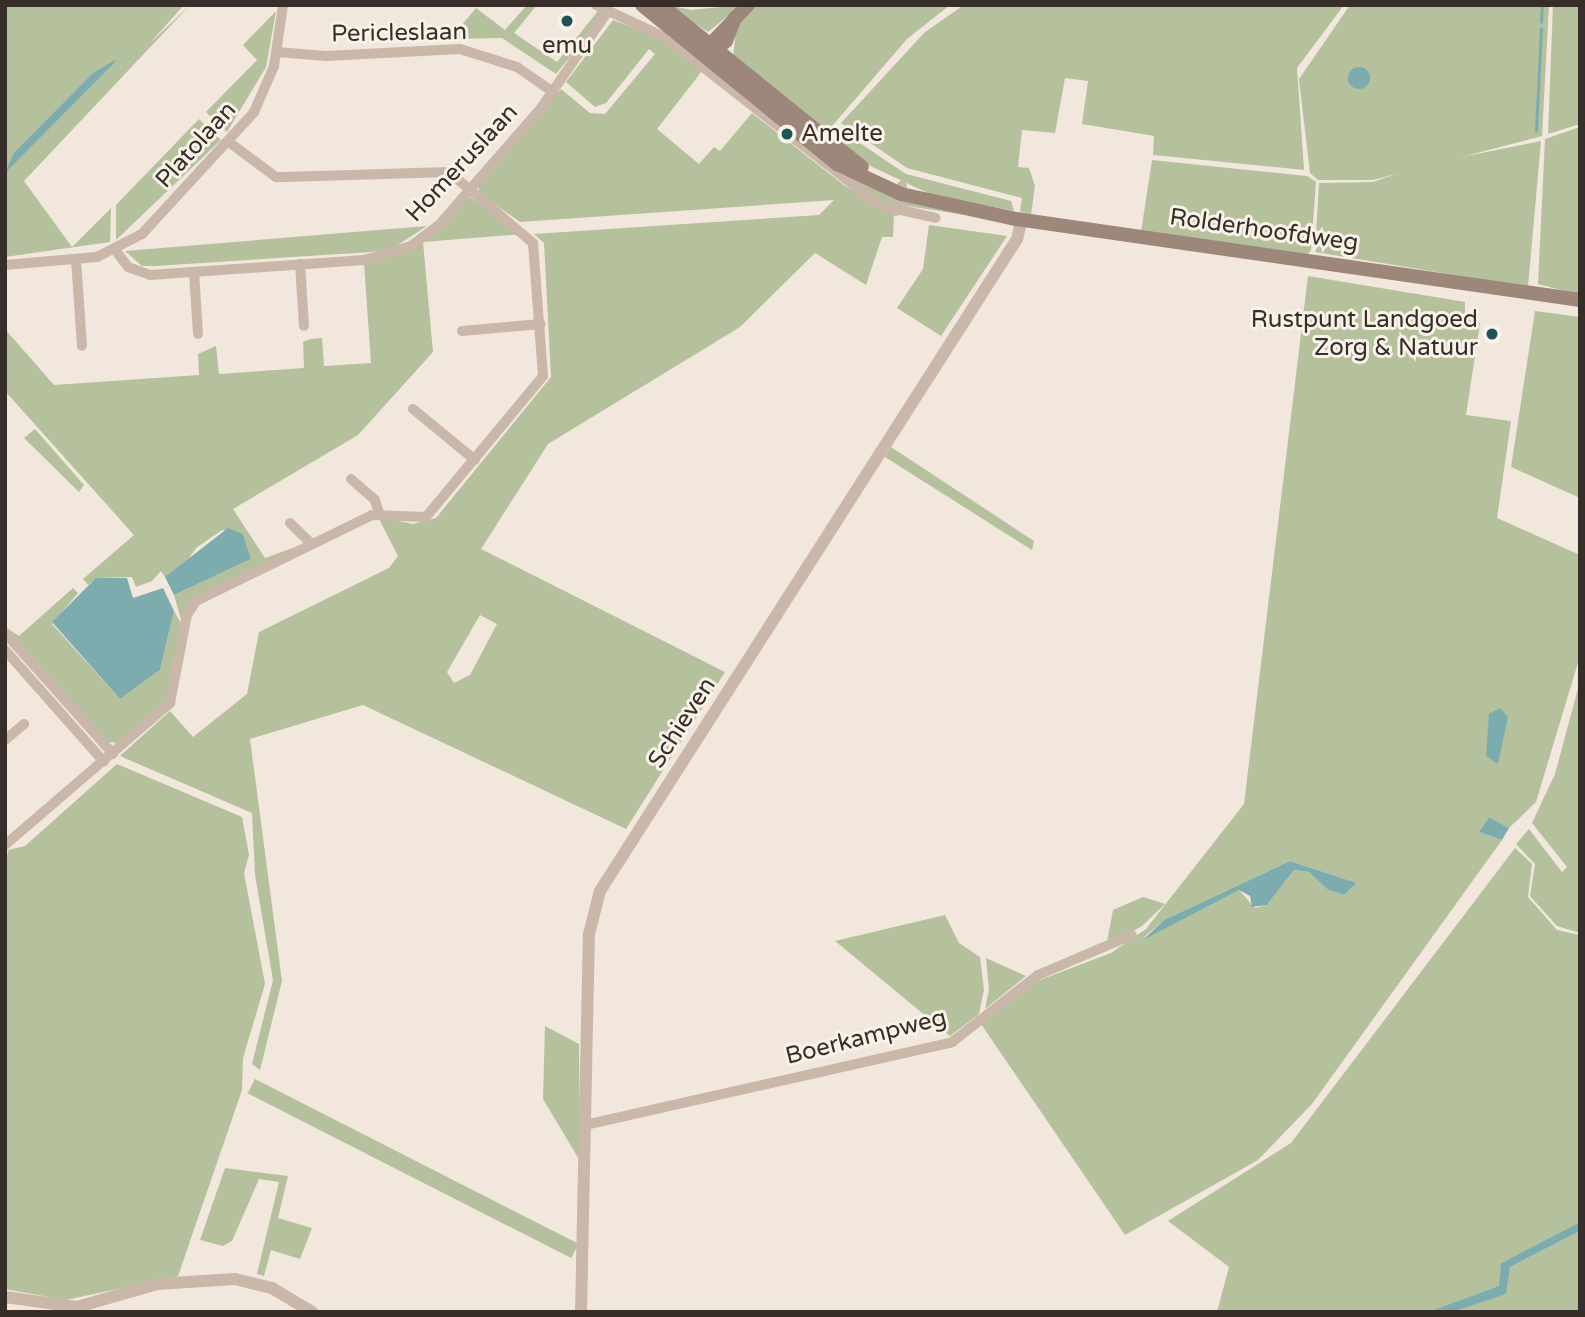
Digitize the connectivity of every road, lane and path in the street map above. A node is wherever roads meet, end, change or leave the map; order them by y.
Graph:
1 (283, 5) edge
2 (596, 5) edge
3 (642, 5) edge
4 (661, 5) edge
5 (748, 5) edge
6 (606, 14) junction
7 (708, 51) junction
8 (277, 52) junction
9 (553, 92) junction
10 (230, 143) junction
11 (469, 188) junction
12 (901, 190) junction
13 (896, 211) junction
14 (939, 211) junction
15 (1022, 219) junction
16 (116, 251) junction
17 (76, 260) junction
18 (300, 264) junction
19 (5, 265) edge
20 (194, 272) junction
21 (1580, 300) edge
22 (541, 324) junction
23 (304, 326) dead end
24 (462, 331) dead end
25 (198, 334) dead end
26 (82, 346) dead end
27 (413, 409) dead end
28 (475, 460) junction
29 (351, 479) dead end
30 (379, 513) junction
31 (290, 523) dead end
32 (312, 544) junction
33 (5, 634) edge
34 (5, 650) edge
35 (24, 724) dead end
36 (5, 740) edge
37 (113, 754) junction
38 (104, 762) junction
39 (5, 845) edge
40 (1132, 935) dead end
41 (585, 1125) junction
42 (5, 1297) edge
43 (312, 1312) edge
44 (581, 1312) edge

1 - 8 street, Platolaan
2 - 6 street
3 - 7 main road, Rolderhoofdweg
4 - 7 main road, Rolderhoofdweg
5 - 7 main road
6 - 9 street, Homeruslaan
6 - 13 street
7 - 12 main road, Rolderhoofdweg
8 - 9 street, Pericleslaan
8 - 10 street, Platolaan
9 - 11 street, Homeruslaan
10 - 11 street
10 - 16 street, Platolaan
11 - 18 street, Homeruslaan
11 - 22 street
12 - 13 street
12 - 14 main road, Rolderhoofdweg
13 - 14 street
14 - 15 main road, Rolderhoofdweg
15 - 21 main road, Rolderhoofdweg
15 - 41 street, Schieven
16 - 17 street, Platolaan
16 - 20 street, Homeruslaan
17 - 19 street, Platolaan
17 - 26 street
18 - 20 street, Homeruslaan
18 - 23 street
20 - 25 street
22 - 24 street
22 - 28 street
27 - 28 street
28 - 30 street
29 - 30 street
30 - 32 street
31 - 32 street
32 - 37 street
33 - 37 street
34 - 38 street
35 - 36 street
37 - 38 street
38 - 39 street
40 - 41 street, Boerkampweg
41 - 44 street, Schieven
42 - 43 street

